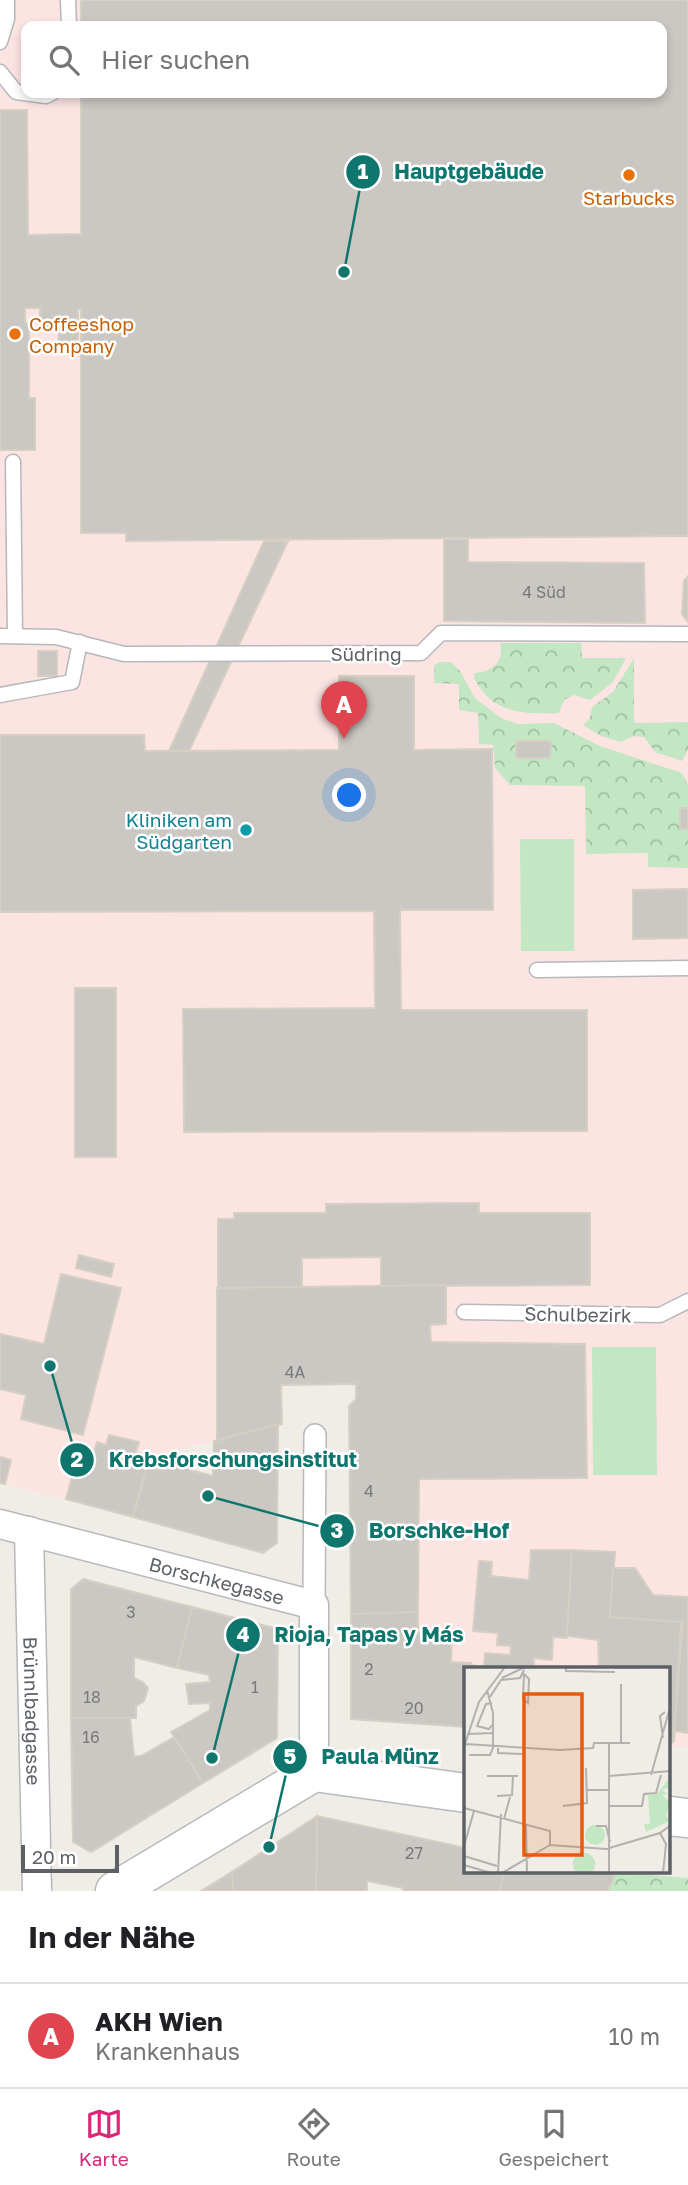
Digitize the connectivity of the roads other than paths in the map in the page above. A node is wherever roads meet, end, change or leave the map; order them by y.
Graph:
1 (7, 0) edge
2 (68, 0) edge
3 (69, 21) edge
4 (0, 42) edge
5 (0, 72) edge
6 (21, 93) edge
7 (13, 462) dead end
8 (688, 634) edge
9 (0, 636) edge
10 (15, 636) junction
11 (80, 642) junction
12 (0, 695) edge
13 (688, 968) edge
14 (537, 970) dead end
15 (688, 1301) edge
16 (464, 1312) dead end
17 (315, 1435) dead end
18 (0, 1524) edge
19 (29, 1531) junction
20 (314, 1605) junction
21 (314, 1772) junction
22 (464, 1793) edge
23 (670, 1816) edge
24 (688, 1818) edge
25 (37, 1891) edge
26 (115, 1891) edge

1 - 4 lane
2 - 3 lane
5 - 6 lane
7 - 10 lane
8 - 11 lane, Südring
9 - 10 lane, Südring
10 - 11 lane, Südring
11 - 12 lane
13 - 14 lane
15 - 16 lane, Schulbezirk
17 - 20 street
18 - 19 street, Borschkegasse
19 - 20 street, Borschkegasse
19 - 25 street, Brünnlbadgasse
20 - 21 street
21 - 22 main road
21 - 26 main road
23 - 24 main road

